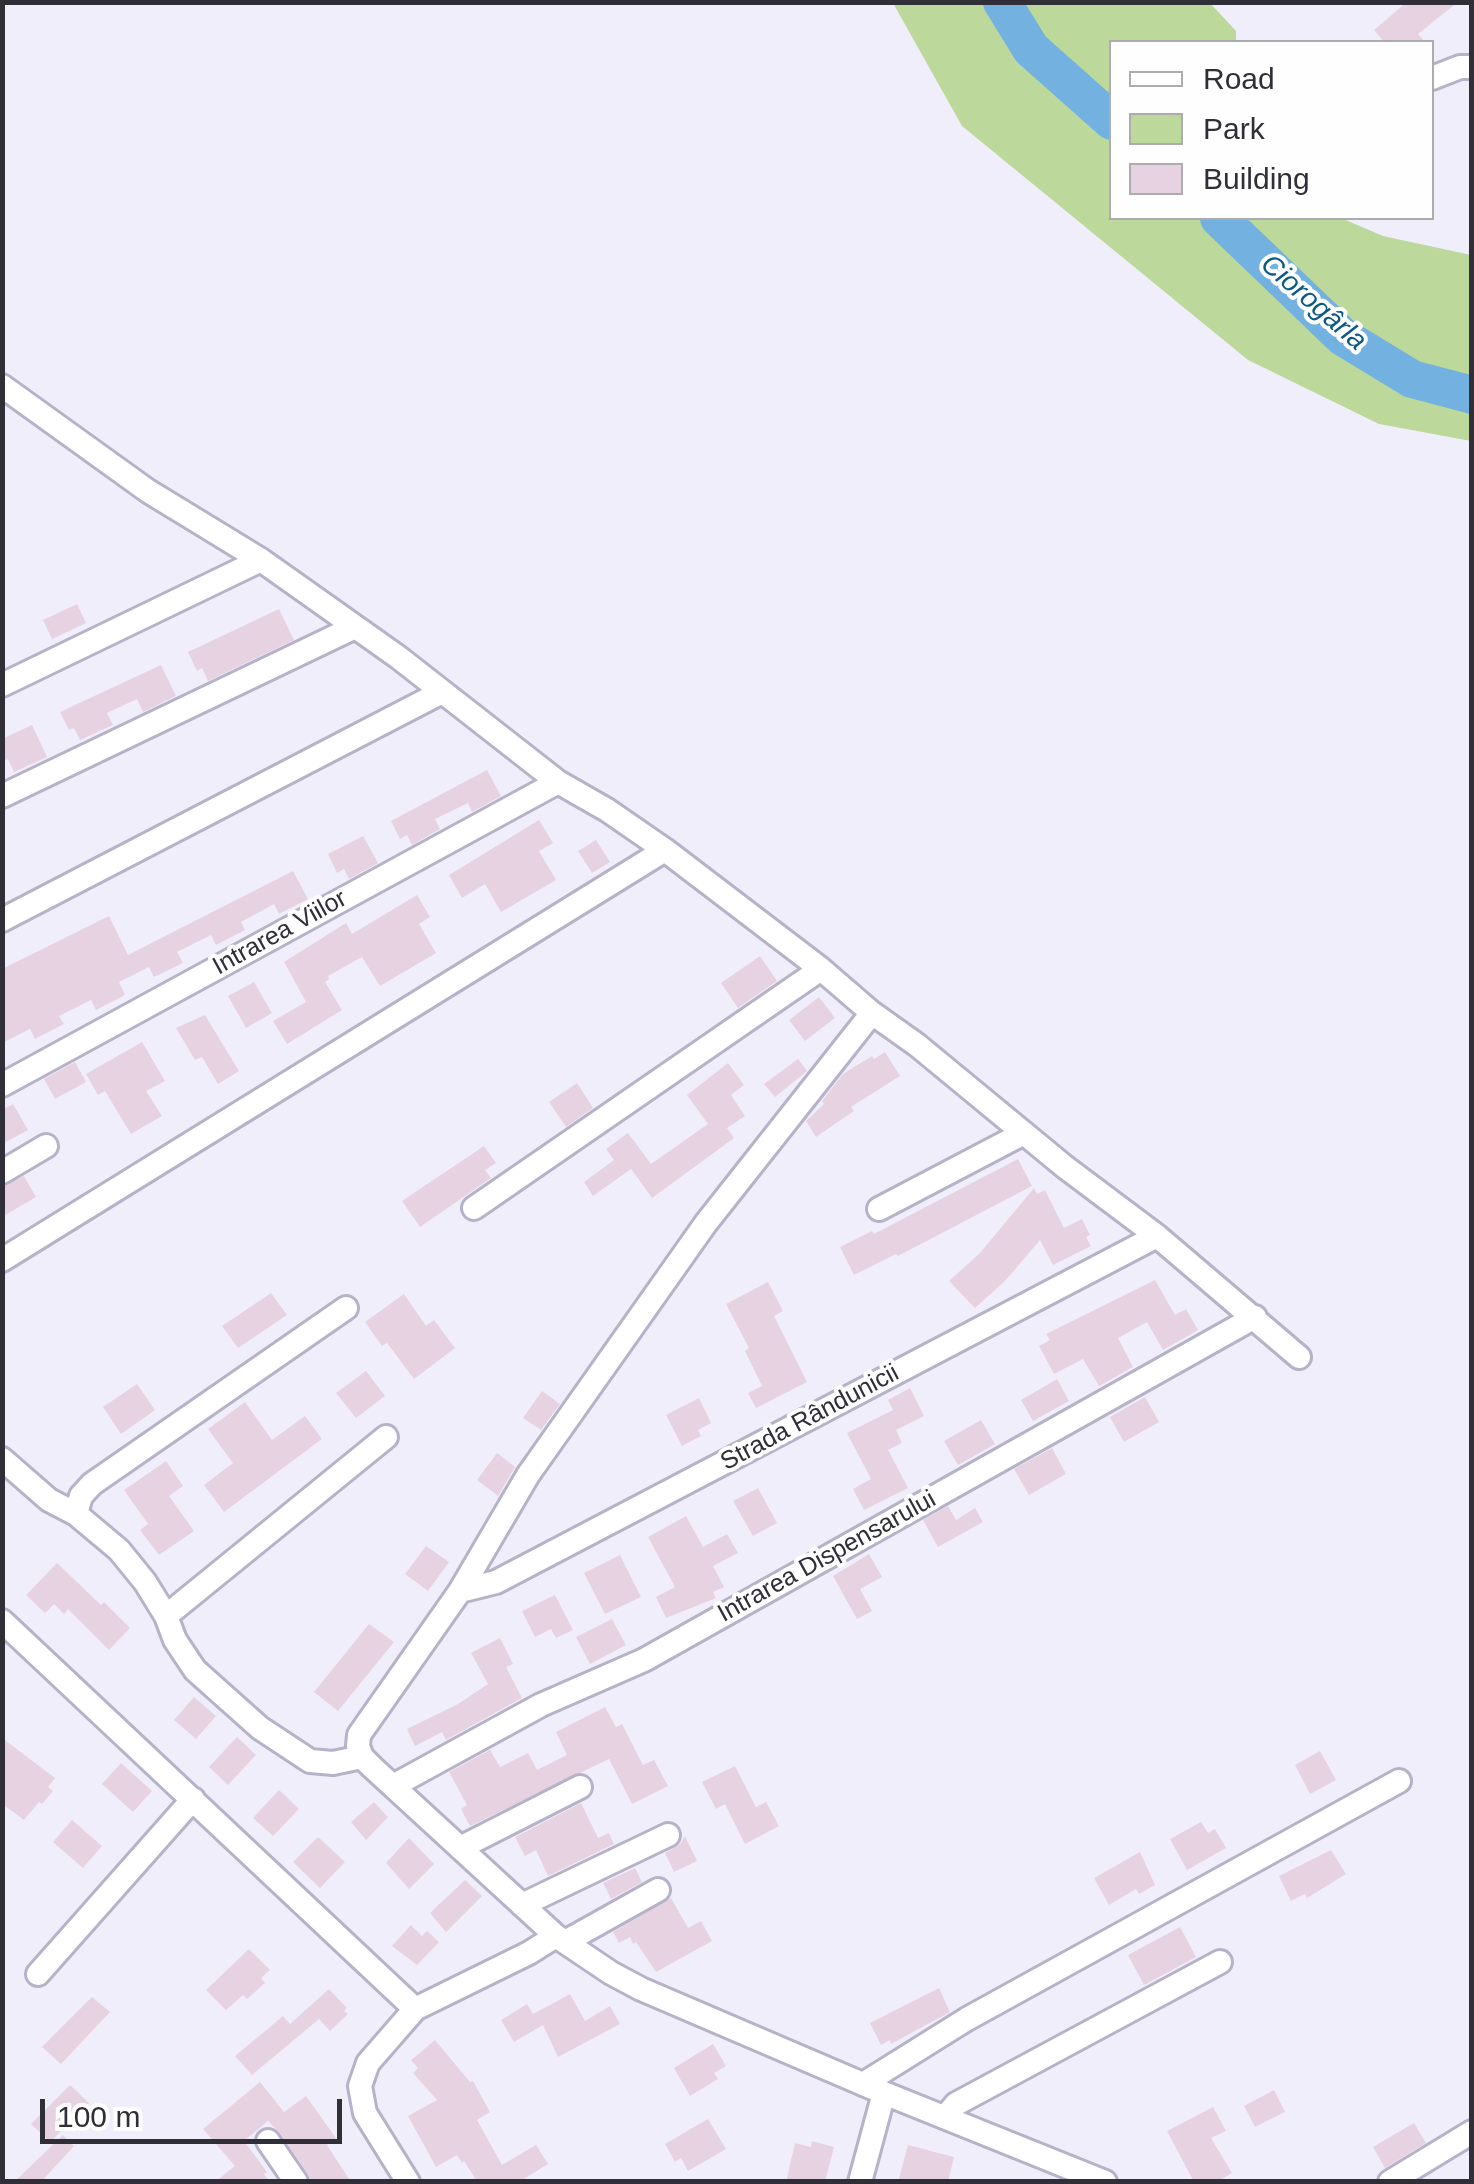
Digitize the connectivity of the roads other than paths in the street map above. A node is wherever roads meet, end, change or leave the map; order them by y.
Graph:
1 (1472, 67) edge
2 (1434, 77) edge
3 (2, 386) edge
4 (261, 560) junction
5 (355, 626) junction
6 (2, 685) edge
7 (442, 692) junction
8 (558, 782) junction
9 (2, 796) edge
10 (665, 850) junction
11 (2, 920) edge
12 (821, 968) junction
13 (872, 1013) junction
14 (2, 1085) edge
15 (1024, 1133) junction
16 (46, 1146) dead end
17 (2, 1172) edge
18 (474, 1208) dead end
19 (879, 1209) dead end
20 (1156, 1236) junction
21 (2, 1260) edge
22 (346, 1308) dead end
23 (1256, 1317) junction
24 (1299, 1358) dead end
25 (386, 1437) dead end
26 (2, 1459) edge
27 (76, 1514) junction
28 (460, 1591) junction
29 (166, 1616) junction
30 (2, 1620) edge
31 (362, 1757) junction
32 (1399, 1781) dead end
33 (393, 1786) junction
34 (580, 1787) dead end
35 (193, 1800) junction
36 (668, 1835) dead end
37 (460, 1848) junction
38 (658, 1890) dead end
39 (522, 1905) junction
40 (560, 1939) junction
41 (1220, 1962) dead end
42 (38, 1974) dead end
43 (415, 2009) junction
44 (874, 2088) junction
45 (945, 2117) junction
46 (1472, 2132) edge
47 (268, 2142) dead end
48 (296, 2182) edge
49 (408, 2182) edge
50 (860, 2182) edge
51 (1105, 2182) edge
52 (1390, 2182) edge

1 - 2 street
3 - 4 street
4 - 5 street
4 - 6 street
5 - 7 street
5 - 9 street
7 - 8 street
7 - 11 street
8 - 10 street
8 - 14 street, Intrarea Viilor
10 - 12 street
10 - 21 street
12 - 13 street
12 - 18 street
13 - 15 street
13 - 28 street
15 - 19 street
15 - 20 street
16 - 17 street
20 - 23 street
20 - 28 street, Strada Rândunicii
22 - 27 street
23 - 24 street
23 - 33 street, Intrarea Dispensarului
25 - 29 street
26 - 27 street
27 - 29 street
28 - 31 street
29 - 31 street
30 - 35 street
31 - 33 street
32 - 44 street
33 - 37 street
34 - 37 street
35 - 42 street
35 - 43 street
36 - 39 street
37 - 39 street
38 - 40 street
39 - 40 street
40 - 43 street
40 - 44 street
41 - 45 street
43 - 49 street
44 - 45 street
44 - 50 street
45 - 51 street
46 - 52 street
47 - 48 street

